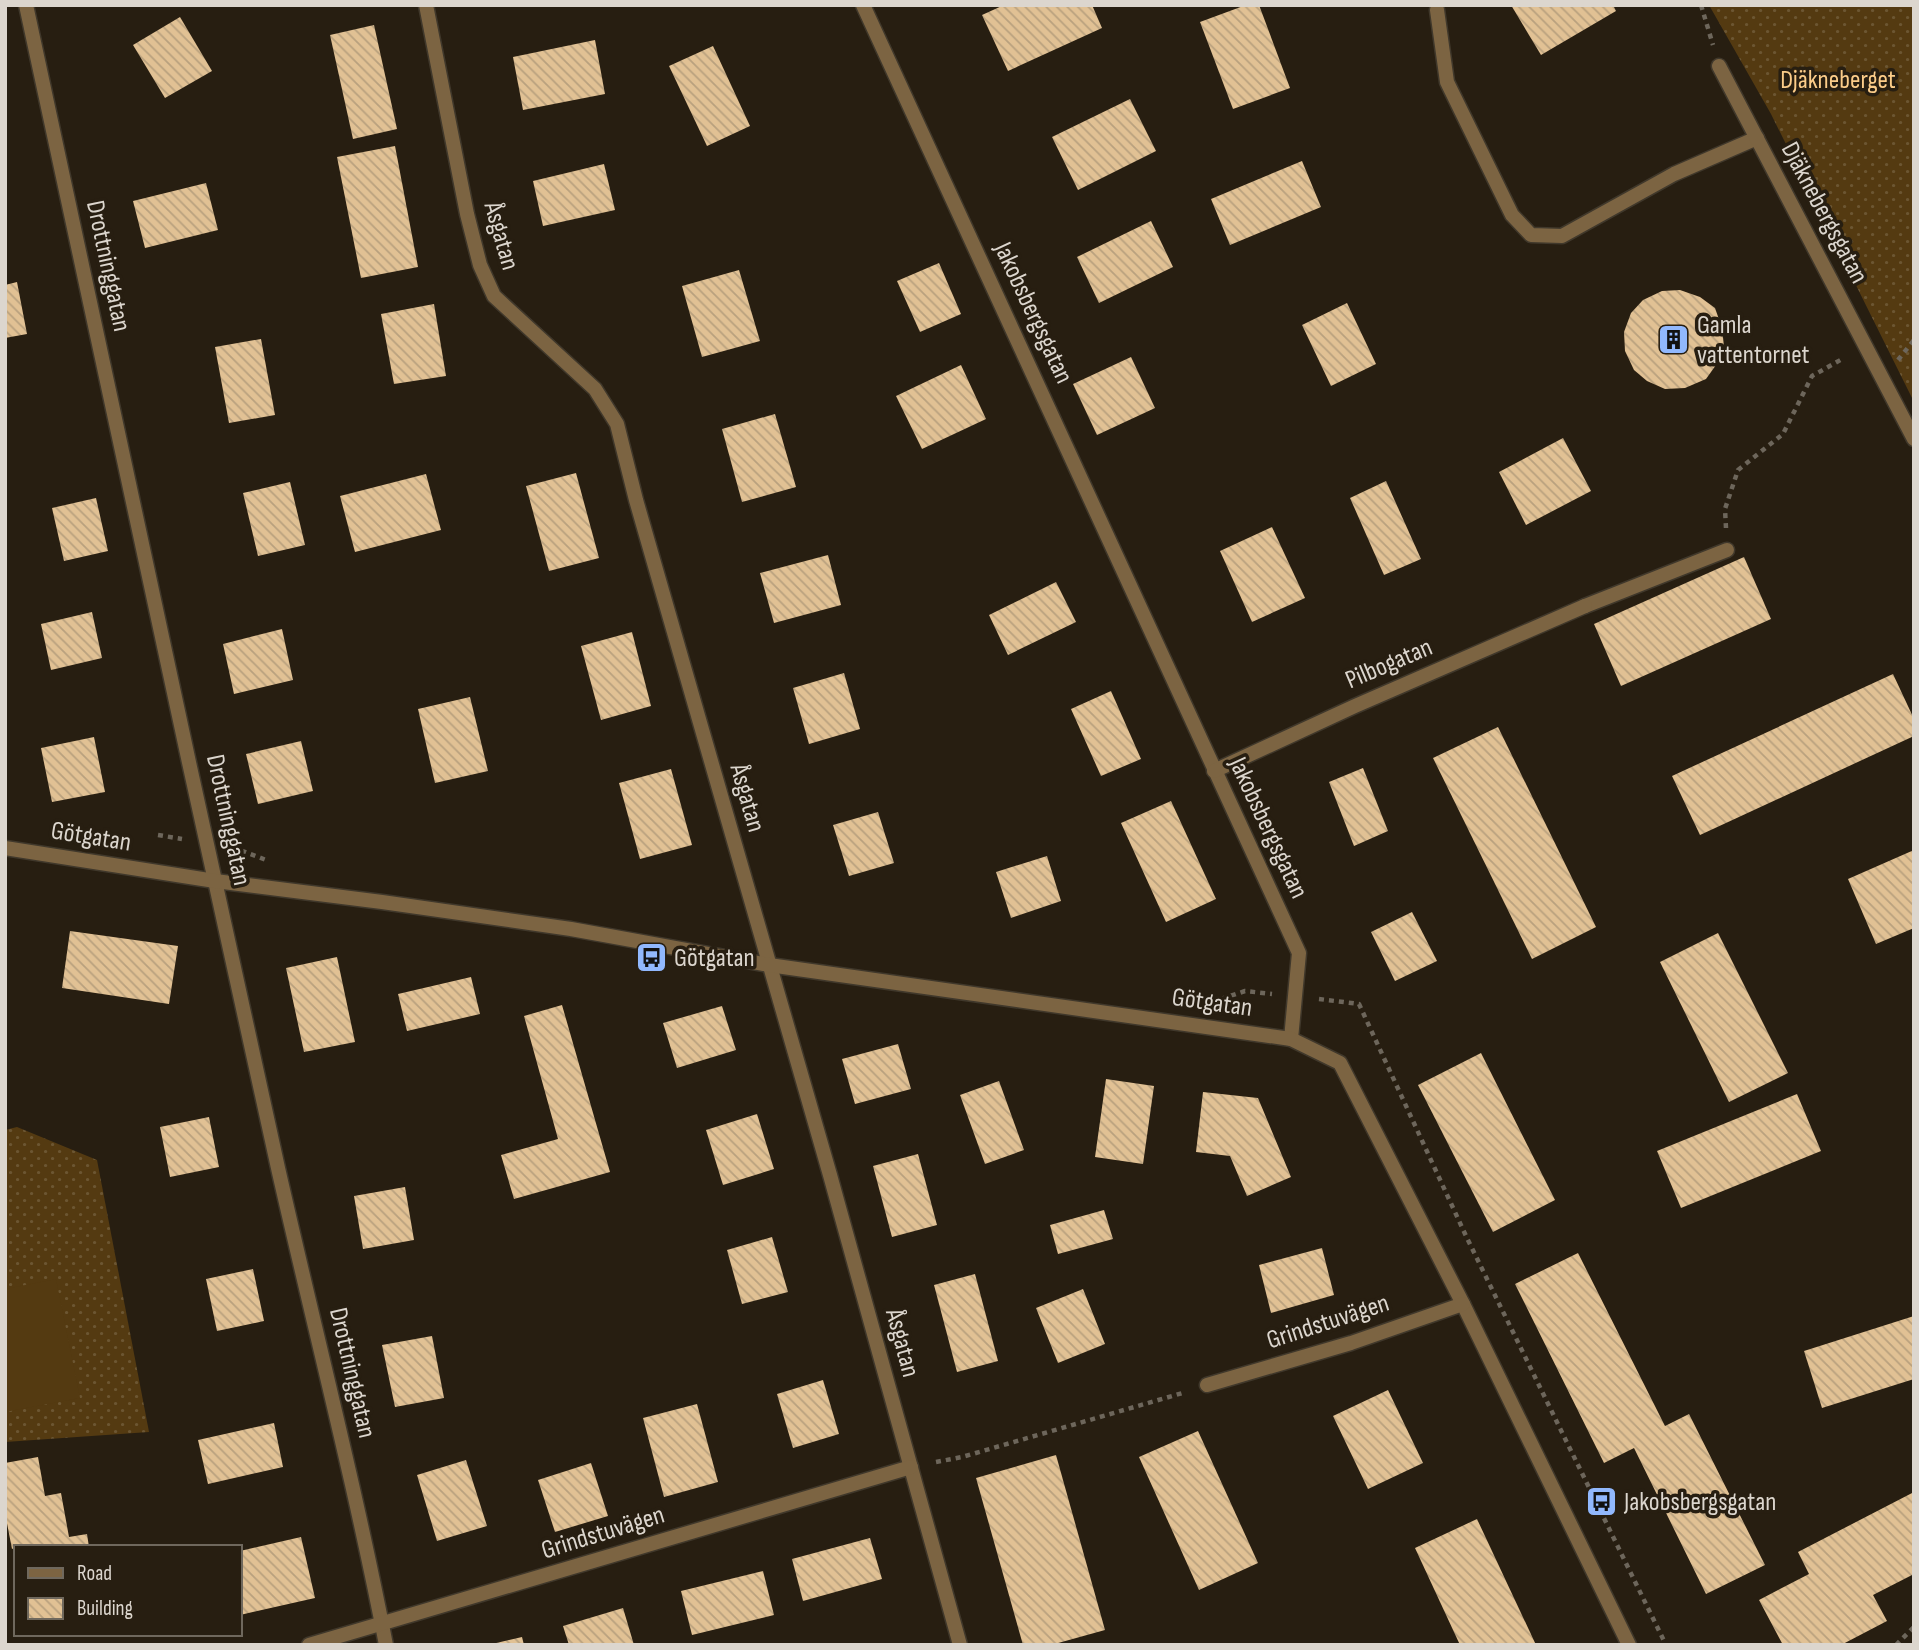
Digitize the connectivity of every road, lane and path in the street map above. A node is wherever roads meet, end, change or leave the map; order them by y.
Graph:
1 (26, 5) edge
2 (426, 5) edge
3 (863, 5) edge
4 (1702, 5) edge
5 (1437, 10) dead end
6 (1719, 66) joint
7 (1757, 138) junction
8 (1866, 345) junction
9 (1914, 439) edge
10 (1725, 509) dead end
11 (1727, 550) dead end
12 (1214, 771) junction
13 (5, 848) edge
14 (215, 881) junction
15 (769, 965) junction
16 (1294, 996) junction
17 (1291, 1039) junction
18 (1463, 1304) junction
19 (1207, 1385) joint
20 (911, 1467) junction
21 (382, 1625) junction
22 (1914, 1627) edge
23 (309, 1645) edge
24 (386, 1645) edge
25 (960, 1645) edge
26 (1629, 1645) edge
27 (1667, 1645) edge
28 (1896, 1645) edge

1 - 14 street, Drottninggatan
2 - 15 street, Åsgatan
3 - 12 street, Jakobsbergsgatan
4 - 6 path
5 - 7 street
6 - 7 street, Djäknebergsgatan
7 - 8 street, Djäknebergsgatan
8 - 9 street, Djäknebergsgatan
8 - 10 path
11 - 12 street, Pilbogatan
12 - 16 street, Jakobsbergsgatan
13 - 14 street, Götgatan
14 - 15 street, Götgatan
14 - 21 street, Drottninggatan
15 - 17 street, Götgatan
15 - 20 street, Åsgatan
16 - 17 street, Jakobsbergsgatan
16 - 27 path
17 - 18 street
18 - 19 street, Grindstuvägen
18 - 26 street
19 - 20 path
20 - 21 street, Grindstuvägen
20 - 25 street, Åsgatan
21 - 23 street, Grindstuvägen
21 - 24 street, Drottninggatan
22 - 28 path

